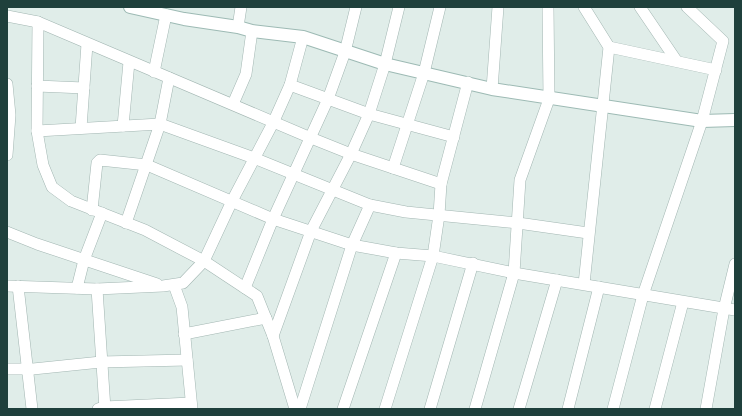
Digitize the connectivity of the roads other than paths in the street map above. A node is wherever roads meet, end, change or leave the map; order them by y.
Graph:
1 (130, 7) edge
2 (241, 7) edge
3 (356, 7) edge
4 (399, 7) edge
5 (440, 7) edge
6 (498, 7) edge
7 (548, 7) edge
8 (584, 7) edge
9 (640, 7) edge
10 (687, 7) edge
11 (166, 15) junction
12 (7, 16) edge
13 (38, 22) junction
14 (238, 27) junction
15 (252, 31) junction
16 (303, 37) junction
17 (87, 44) junction
18 (610, 47) junction
19 (345, 52) junction
20 (676, 60) junction
21 (129, 62) junction
22 (385, 64) junction
23 (716, 70) junction
24 (154, 72) junction
25 (424, 73) junction
26 (169, 78) junction
27 (468, 82) junction
28 (7, 84) edge
29 (290, 85) junction
30 (37, 86) junction
31 (84, 88) junction
32 (492, 89) junction
33 (328, 99) junction
34 (549, 99) junction
35 (233, 104) junction
36 (603, 107) junction
37 (369, 114) junction
38 (735, 120) edge
39 (702, 121) junction
40 (274, 123) junction
41 (160, 124) junction
42 (408, 124) junction
43 (122, 126) junction
44 (81, 128) junction
45 (37, 131) junction
46 (454, 137) junction
47 (311, 138) junction
48 (351, 154) junction
49 (7, 155) edge
50 (254, 158) junction
51 (147, 165) junction
52 (393, 168) junction
53 (294, 174) junction
54 (441, 184) junction
55 (332, 190) junction
56 (232, 201) junction
57 (370, 205) junction
58 (97, 211) junction
59 (439, 215) junction
60 (273, 219) junction
61 (126, 223) junction
62 (518, 223) junction
63 (311, 231) junction
64 (7, 232) edge
65 (588, 233) junction
66 (352, 245) junction
67 (396, 253) junction
68 (433, 256) junction
69 (84, 260) junction
70 (204, 261) junction
71 (473, 263) junction
72 (735, 264) edge
73 (514, 273) junction
74 (557, 280) junction
75 (584, 284) junction
76 (174, 285) junction
77 (12, 286) edge
78 (163, 286) junction
79 (599, 287) junction
80 (77, 288) junction
81 (245, 288) junction
82 (97, 289) junction
83 (643, 295) junction
84 (683, 302) junction
85 (730, 310) edge
86 (266, 318) junction
87 (184, 334) junction
88 (273, 336) junction
89 (187, 360) junction
90 (101, 362) junction
91 (7, 369) edge
92 (28, 369) junction
93 (192, 406) edge
94 (102, 408) edge
95 (32, 409) edge
96 (295, 409) edge
97 (300, 409) edge
98 (343, 409) edge
99 (385, 409) edge
100 (430, 409) edge
101 (475, 409) edge
102 (519, 409) edge
103 (568, 409) edge
104 (614, 409) edge
105 (655, 409) edge
106 (706, 409) edge

1 - 11 main road
2 - 14 street
3 - 19 street
4 - 22 street
5 - 25 street
6 - 32 street
7 - 34 street
8 - 18 street
9 - 20 street
10 - 23 street
11 - 14 main road
11 - 24 street
12 - 13 street
13 - 17 street
13 - 30 street
14 - 15 main road
15 - 16 main road
15 - 35 street
16 - 19 main road
16 - 29 street
17 - 21 street
17 - 31 street
18 - 20 street
18 - 36 street
19 - 22 main road
19 - 33 street
20 - 23 street
21 - 24 street
21 - 43 street
22 - 25 main road
22 - 37 street
23 - 39 street
24 - 26 street
25 - 27 main road
25 - 42 street
26 - 35 street
26 - 41 street
27 - 32 main road
27 - 46 street
28 - 49 street
29 - 33 street
29 - 40 street
30 - 31 street
30 - 45 street
31 - 44 street
32 - 34 main road
33 - 37 street
33 - 47 street
34 - 36 main road
34 - 62 street
35 - 40 street
36 - 39 main road
36 - 65 street
37 - 42 street
37 - 48 street
38 - 39 main road
39 - 83 street
40 - 47 street
40 - 50 street
41 - 43 street
41 - 50 street
41 - 51 street
42 - 46 street
42 - 52 street
43 - 44 street
44 - 45 street
45 - 58 street
46 - 54 street
47 - 48 street
47 - 53 street
48 - 52 street
48 - 55 street
50 - 53 street
50 - 56 street
51 - 56 street
51 - 58 street
51 - 61 street
52 - 54 street
53 - 55 street
53 - 60 street
54 - 59 street
55 - 57 street
55 - 63 street
56 - 60 street
56 - 70 street
57 - 59 street
57 - 66 street
58 - 61 street
58 - 69 street
59 - 62 street
59 - 68 street
60 - 63 street
60 - 81 street
61 - 70 street
62 - 65 street
62 - 73 street
63 - 66 street
63 - 88 street
64 - 69 street
65 - 75 street
66 - 67 street
66 - 97 street
67 - 68 street
67 - 98 street
68 - 71 street
68 - 99 street
69 - 78 street
69 - 80 street
70 - 76 street
70 - 81 street
71 - 73 street
71 - 100 street
72 - 85 street
73 - 74 street
73 - 101 street
74 - 75 street
74 - 102 street
75 - 79 street
76 - 78 street
76 - 87 street
77 - 80 street
77 - 92 street
78 - 82 street
79 - 83 street
79 - 103 street
80 - 82 street
81 - 86 street
82 - 90 street
83 - 84 street
83 - 104 street
84 - 85 street
84 - 105 street
85 - 106 street
86 - 87 street
86 - 88 street
87 - 89 street
88 - 96 street
89 - 90 street
89 - 93 street
90 - 92 street
90 - 94 street
91 - 92 street
92 - 95 street
93 - 94 street

